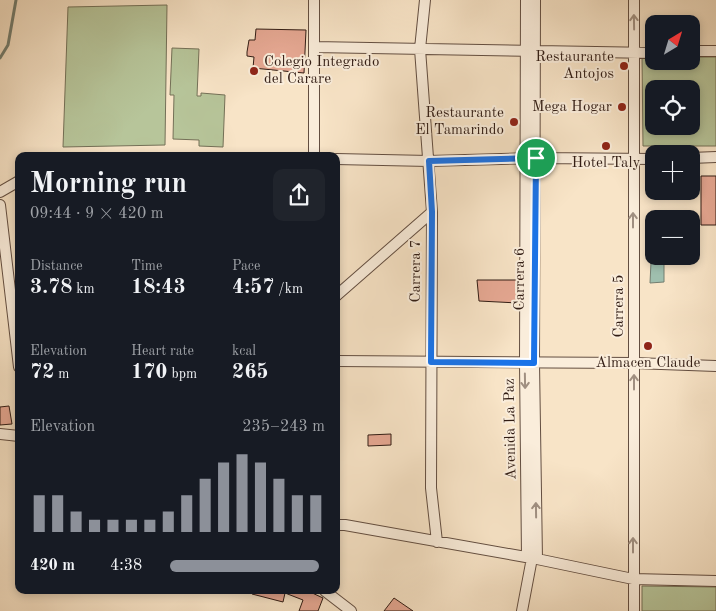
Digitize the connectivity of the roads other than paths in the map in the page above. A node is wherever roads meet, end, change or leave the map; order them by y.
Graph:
1 (314, 0) edge
2 (425, 0) edge
3 (526, 0) edge
4 (535, 0) edge
5 (634, 0) edge
6 (314, 47) junction
7 (420, 49) junction
8 (530, 51) junction
9 (716, 51) edge
10 (700, 52) edge
11 (635, 53) junction
12 (645, 53) edge
13 (314, 152) edge
14 (716, 157) edge
15 (700, 158) edge
16 (340, 159) edge
17 (531, 159) junction
18 (645, 159) edge
19 (632, 160) junction
20 (429, 161) junction
21 (15, 183) edge
22 (0, 192) edge
23 (0, 205) edge
24 (432, 212) junction
25 (340, 292) edge
26 (15, 333) edge
27 (340, 361) edge
28 (431, 362) junction
29 (529, 363) junction
30 (634, 363) junction
31 (716, 366) edge
32 (0, 434) edge
33 (15, 436) edge
34 (340, 526) edge
35 (437, 542) junction
36 (532, 558) junction
37 (633, 579) junction
38 (716, 581) edge
39 (330, 594) edge
40 (352, 611) edge
41 (522, 611) edge
42 (634, 611) edge

1 - 6 street
2 - 7 street, Carrera 7
3 - 8 street
4 - 8 street, Carrera 6
11 -> 5 street, Carrera 5
6 - 7 street
6 - 13 street
7 - 8 street
7 - 20 street, Carrera 7
8 - 11 street
8 - 17 street, Carrera 6
9 - 10 street
11 - 12 street
11 - 19 street, Carrera 5
14 - 15 street
16 - 20 street
17 - 19 street
17 - 20 street
17 - 29 street, Carrera 6
18 - 19 street
30 -> 19 street, Carrera 5
20 - 24 street, Carrera 7
21 - 22 street
23 - 26 street
24 - 25 street
24 - 28 street, Carrera 7
27 - 28 street
28 - 29 street
28 - 35 street, Carrera 7
29 - 30 street
29 - 36 street, Carrera 6
30 - 31 street
37 -> 30 street, Carrera 5
32 - 33 street
34 - 35 street
35 - 36 street
36 - 37 street
36 - 41 street, Carrera 6
37 - 38 street
37 - 42 street, Carrera 5
39 - 40 street

